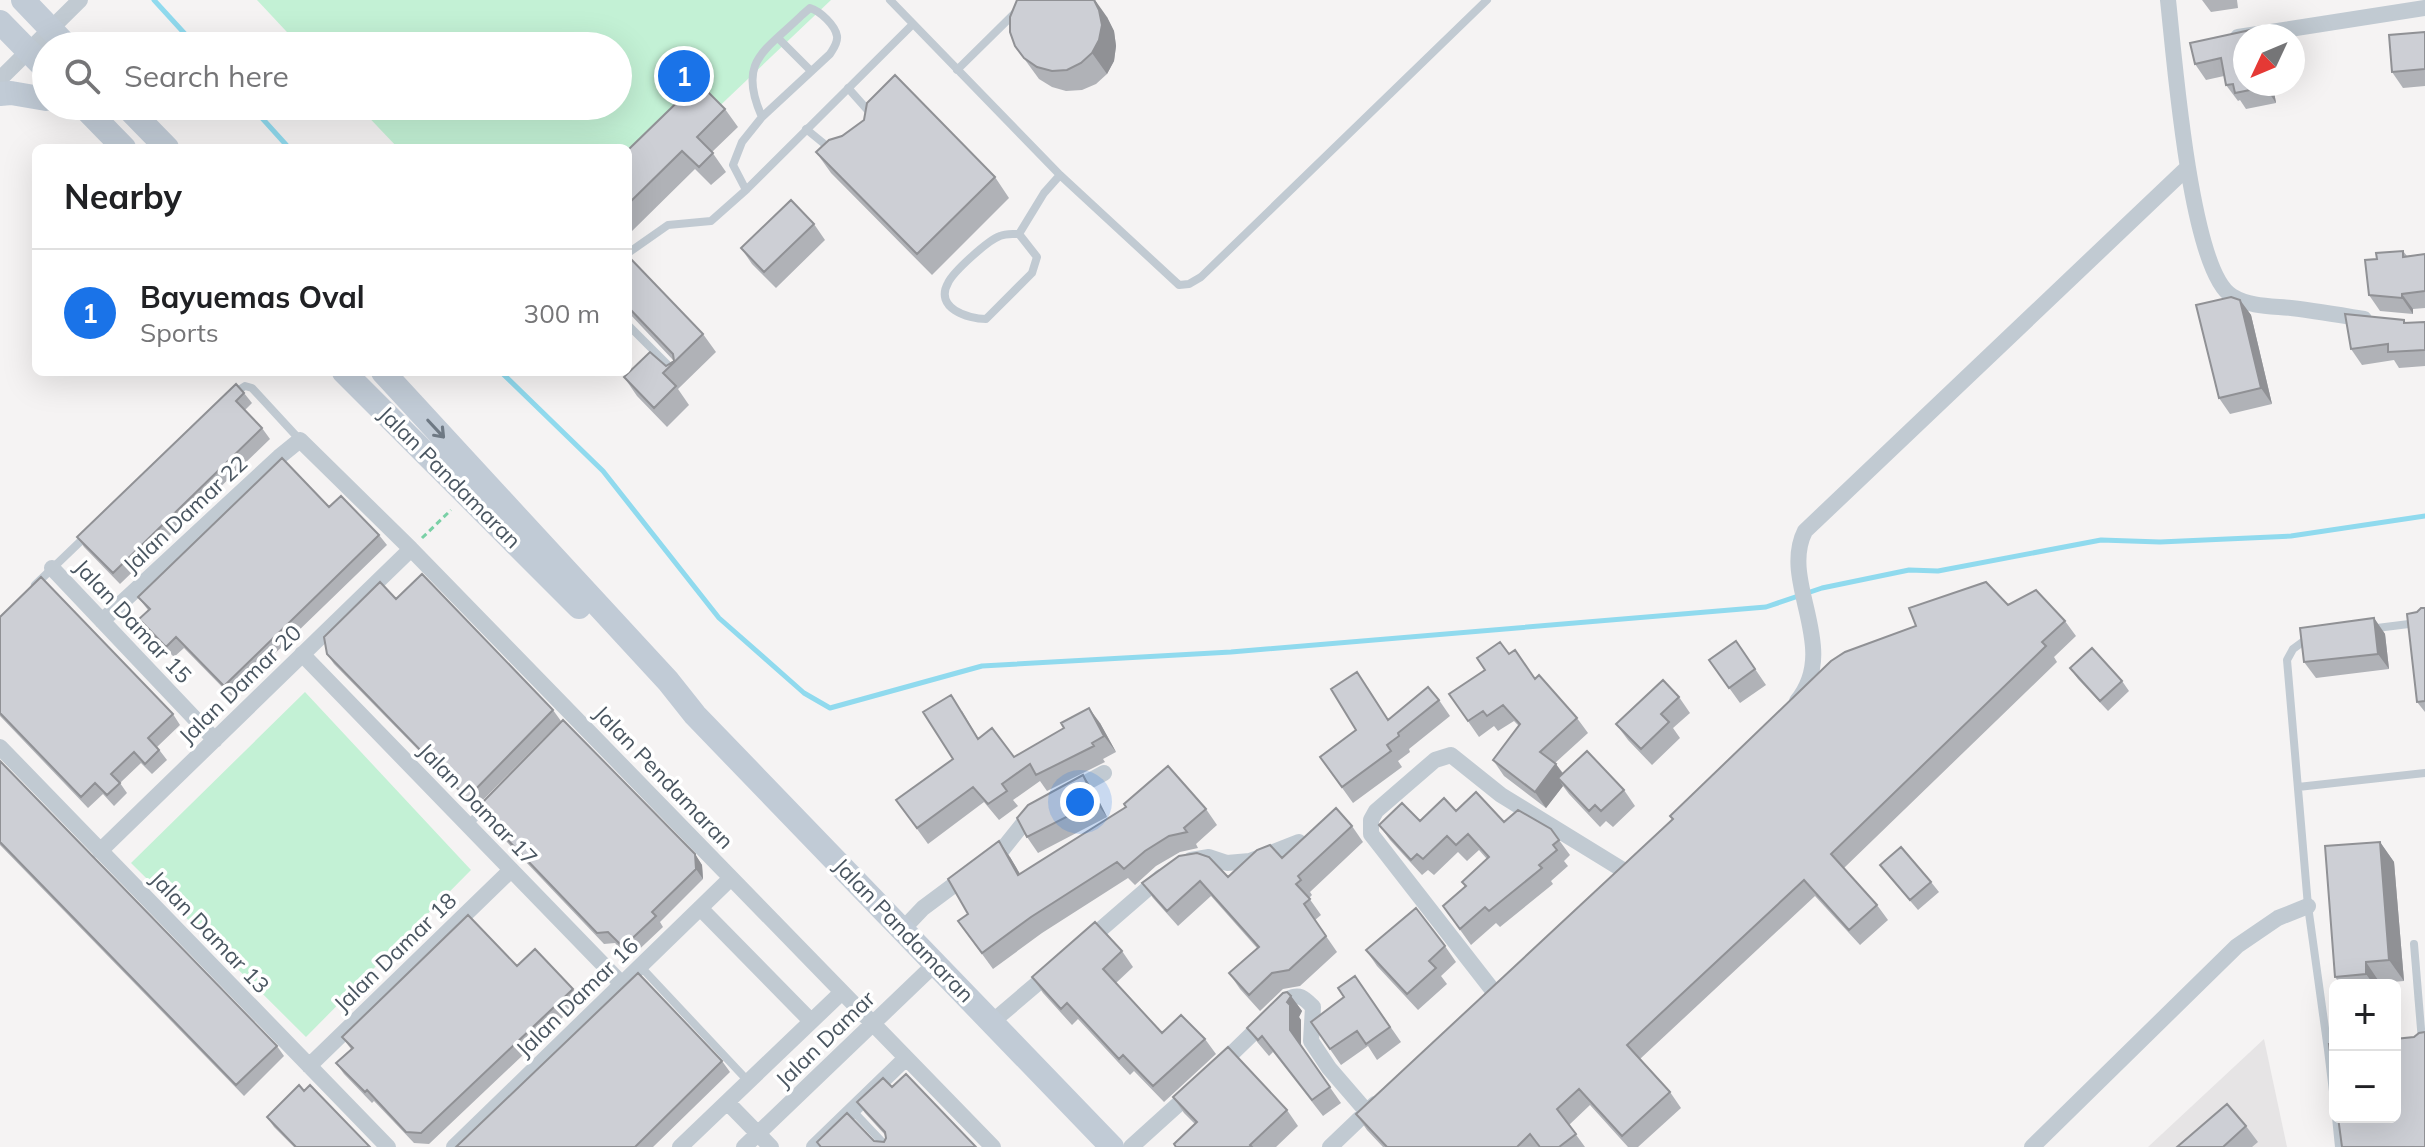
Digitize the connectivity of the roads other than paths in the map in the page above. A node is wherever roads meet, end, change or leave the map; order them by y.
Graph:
1 (80, 0) edge
2 (890, 0) edge
3 (1028, 0) edge
4 (1487, 0) edge
5 (2168, 0) edge
6 (26, 1) edge
7 (2425, 8) edge
8 (913, 24) junction
9 (1, 26) edge
10 (53, 32) edge
11 (61, 32) edge
12 (778, 38) junction
13 (2220, 39) edge
14 (32, 48) edge
15 (28, 50) junction
16 (32, 54) edge
17 (957, 70) junction
18 (811, 71) junction
19 (0, 79) edge
20 (848, 88) junction
21 (0, 94) edge
22 (32, 97) edge
23 (762, 117) junction
24 (93, 120) edge
25 (140, 120) edge
26 (875, 121) edge
27 (806, 129) junction
28 (120, 144) edge
29 (163, 144) edge
30 (844, 154) edge
31 (2188, 167) junction
32 (1060, 175) junction
33 (746, 190) junction
34 (1019, 234) junction
35 (632, 250) edge
36 (2377, 321) edge
37 (632, 329) edge
38 (348, 376) edge
39 (387, 376) edge
40 (680, 377) edge
41 (224, 402) edge
42 (300, 440) junction
43 (98, 524) edge
44 (411, 549) junction
45 (52, 568) junction
46 (31, 589) edge
47 (102, 621) junction
48 (2425, 622) edge
49 (2354, 631) edge
50 (2311, 636) edge
51 (302, 654) junction
52 (1787, 714) edge
53 (695, 715) junction
54 (215, 740) junction
55 (0, 747) edge
56 (1104, 773) dead end
57 (2425, 773) edge
58 (2298, 787) junction
59 (489, 803) edge
60 (468, 825) junction
61 (1299, 842) edge
62 (100, 851) junction
63 (511, 870) junction
64 (1624, 870) edge
65 (731, 878) junction
66 (2308, 906) junction
67 (700, 908) junction
68 (904, 928) junction
69 (2414, 944) dead end
70 (936, 963) junction
71 (640, 966) junction
72 (622, 984) junction
73 (1494, 991) edge
74 (842, 992) junction
75 (811, 1021) junction
76 (992, 1022) junction
77 (873, 1023) junction
78 (2329, 1033) edge
79 (2424, 1046) edge
80 (2409, 1048) edge
81 (906, 1058) junction
82 (309, 1066) junction
83 (749, 1081) junction
84 (1388, 1091) edge
85 (727, 1102) junction
86 (852, 1110) junction
87 (1367, 1112) junction
88 (2337, 1123) edge
89 (758, 1134) junction
90 (388, 1147) edge
91 (454, 1147) edge
92 (680, 1147) edge
93 (744, 1147) edge
94 (771, 1147) edge
95 (814, 1147) edge
96 (887, 1147) edge
97 (993, 1147) edge
98 (1112, 1147) edge
99 (1131, 1147) edge
100 (1330, 1147) edge
101 (2032, 1147) edge
102 (2339, 1147) edge

1 - 11 street
2 - 8 lane
3 - 17 lane
4 - 32 lane
5 - 31 street
6 - 9 street
6 - 10 main road
7 - 13 street
8 - 17 lane
8 - 20 lane
9 - 15 main road
12 - 18 lane
12 - 18 lane
12 - 23 lane
14 - 15 street
15 - 16 main road
15 - 19 street
17 - 32 lane
18 - 23 lane
20 - 26 lane
20 - 27 lane
21 - 22 main road
23 - 33 lane
24 - 28 main road
25 - 29 main road
27 - 30 lane
27 - 33 lane
31 - 36 street
31 - 52 street
32 - 34 lane
33 - 35 lane
34 - 34 lane
37 - 40 lane
38 - 53 main road, Jalan Pandamaran
39 -> 53 main road, Jalan Pandamaran
41 - 42 lane
42 - 44 street, Jalan Pendamaran
42 - 47 street, Jalan Damar 22
43 - 45 lane
44 - 51 street, Jalan Damar 20
44 - 65 street, Jalan Pendamaran
45 - 46 lane
45 - 47 street, Jalan Damar 15
47 - 54 street, Jalan Damar 15
48 - 49 lane
50 - 58 lane
51 - 54 street, Jalan Damar 20
51 - 60 street, Jalan Damar 17
53 - 68 main road, Jalan Pandamaran
54 - 62 street, Jalan Damar 20
55 - 62 street, Jalan Damar 13
56 - 68 street
57 - 58 lane
58 - 66 lane
59 - 60 lane
60 - 63 street, Jalan Damar 17
61 - 76 street
62 - 82 street, Jalan Damar 13
63 - 72 street, Jalan Damar 17
63 - 82 street, Jalan Damar 18
64 - 73 street
65 - 67 street, Jalan Damar 16
65 - 74 street, Jalan Pendamaran
66 - 78 lane
66 - 101 street
67 - 71 street, Jalan Damar 16
67 - 75 street
68 - 70 main road, Jalan Pandamaran
69 - 79 lane
70 - 76 main road, Jalan Pandamaran
70 - 77 street, Jalan Damar
71 - 72 street, Jalan Damar 16
71 - 83 lane
72 - 91 street, Jalan Damar 16
74 - 75 street, Jalan Damar
74 - 77 street, Jalan Pendamaran
75 - 83 street, Jalan Damar
76 - 98 main road, Jalan Pandamaran
77 - 81 street, Jalan Pendamaran
77 - 89 street, Jalan Damar
79 - 80 lane
81 - 86 street
81 - 97 street, Jalan Pendamaran
82 - 90 street, Jalan Damar 13
83 - 85 street, Jalan Damar
84 - 87 street
85 - 89 street
85 - 92 street, Jalan Damar
86 - 95 street
86 - 96 lane
87 - 99 street
87 - 100 street
88 - 102 lane
89 - 93 street, Jalan Damar
89 - 94 street

